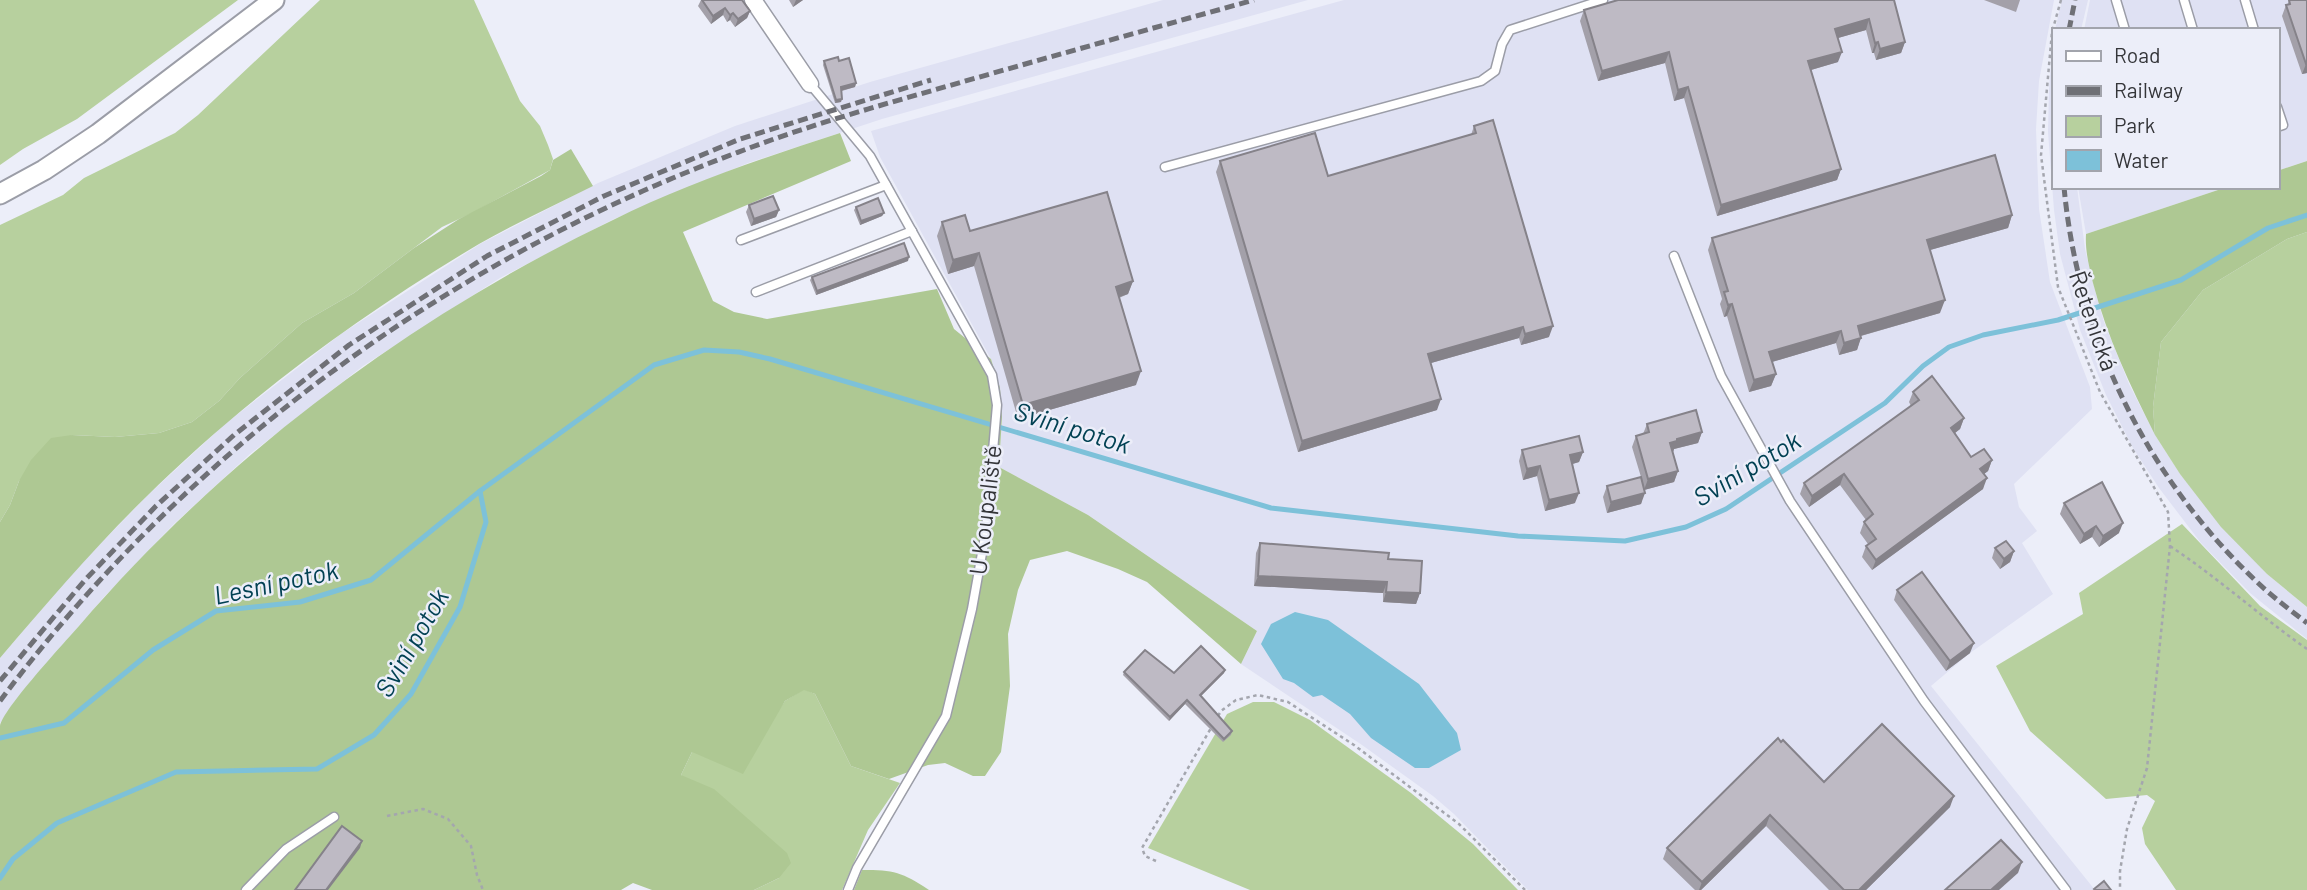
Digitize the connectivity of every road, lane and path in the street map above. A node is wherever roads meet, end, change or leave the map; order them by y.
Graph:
1 (274, 0) edge
2 (752, 0) edge
3 (1603, 0) edge
4 (2061, 0) edge
5 (2116, 0) edge
6 (2184, 0) edge
7 (2245, 0) edge
8 (2053, 28) edge
9 (2124, 28) edge
10 (2192, 28) edge
11 (2253, 28) edge
12 (2052, 32) edge
13 (810, 84) joint
14 (1165, 167) dead end
15 (886, 185) junction
16 (0, 194) edge
17 (912, 231) junction
18 (741, 240) dead end
19 (1674, 256) dead end
20 (756, 292) dead end
21 (2170, 546) junction
22 (2307, 649) edge
23 (387, 816) dead end
24 (334, 817) dead end
25 (1156, 862) dead end
26 (246, 890) edge
27 (483, 890) edge
28 (848, 890) edge
29 (1525, 890) edge
30 (2066, 890) edge
31 (2120, 890) edge

1 - 16 street
2 - 13 street
3 - 14 lane
4 - 8 path, Řetenická
5 - 9 lane
6 - 10 lane
7 - 11 lane
12 - 21 path, Řetenická
13 - 15 lane, U Koupaliště
15 - 17 lane, U Koupaliště
15 - 18 lane
17 - 20 lane
17 - 28 lane, U Koupaliště
19 - 30 lane
21 - 22 path
21 - 31 path
23 - 27 path
24 - 26 lane
25 - 29 path

